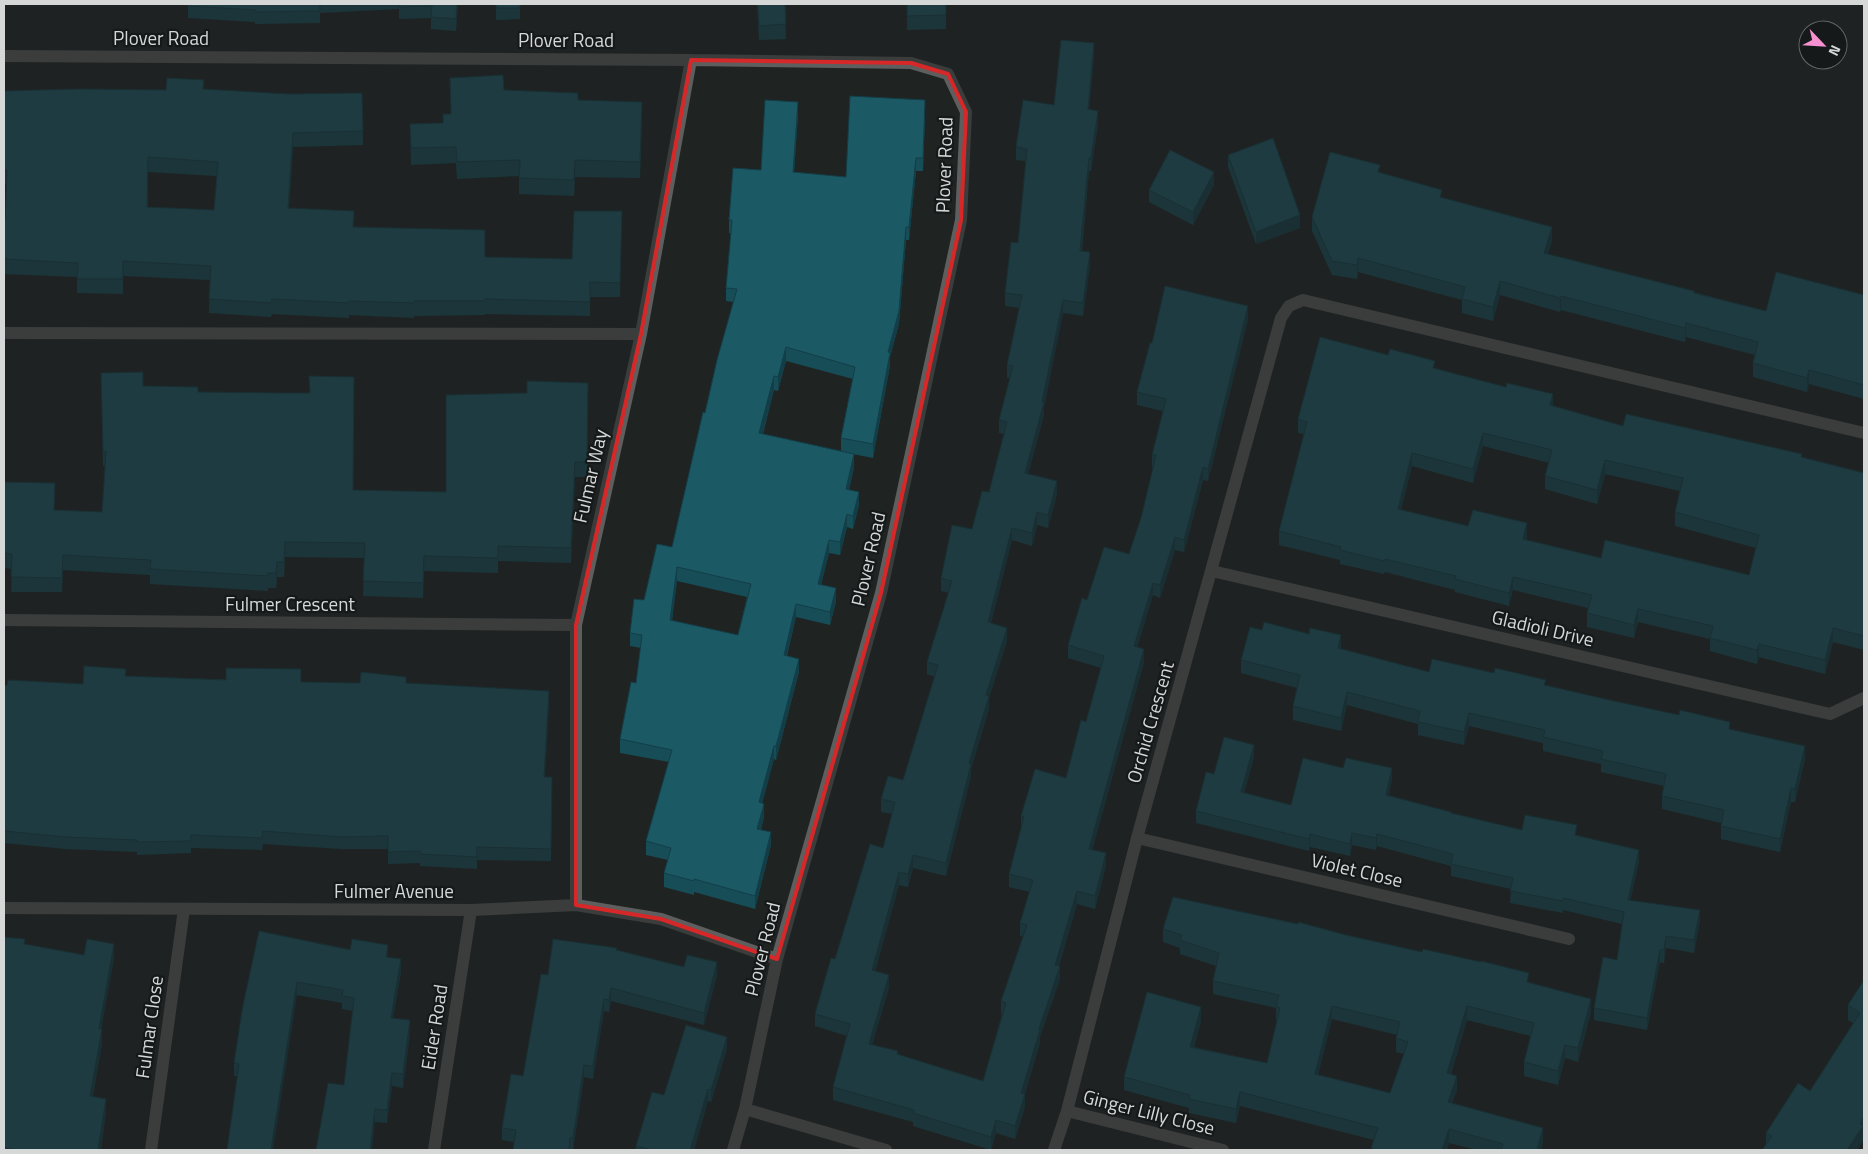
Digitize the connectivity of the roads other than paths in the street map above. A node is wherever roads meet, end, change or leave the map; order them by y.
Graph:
1 (4, 56) edge
2 (690, 60) junction
3 (4, 333) edge
4 (641, 334) junction
5 (1864, 433) edge
6 (1212, 571) junction
7 (4, 620) edge
8 (576, 625) junction
9 (1864, 698) edge
10 (1137, 838) junction
11 (576, 906) junction
12 (4, 908) edge
13 (184, 909) junction
14 (471, 910) junction
15 (1569, 939) dead end
16 (777, 958) junction
17 (745, 1109) junction
18 (1066, 1111) junction
19 (151, 1150) edge
20 (434, 1150) edge
21 (733, 1150) edge
22 (886, 1150) edge
23 (1054, 1150) edge
24 (1223, 1150) edge

1 - 2 street, Plover Road
2 - 4 street, Fulmar Way
2 - 16 street, Plover Road
3 - 4 street
4 - 8 street, Fulmar Way
5 - 6 street, Orchid Crescent
6 - 9 street, Gladioli Drive
6 - 10 street, Orchid Crescent
7 - 8 street, Fulmer Crescent
8 - 11 street, Fulmar Way
10 - 15 street, Violet Close
10 - 18 street, Orchid Crescent
11 - 14 street, Fulmer Avenue
11 - 16 street, Fulmer Avenue
12 - 13 street, Fulmer Avenue
13 - 14 street, Fulmer Avenue
13 - 19 street, Fulmar Close
14 - 20 street, Eider Road
16 - 17 street, Plover Road
17 - 21 street, Plover Road
17 - 22 street
18 - 23 street, Orchid Crescent
18 - 24 street, Ginger Lilly Close

